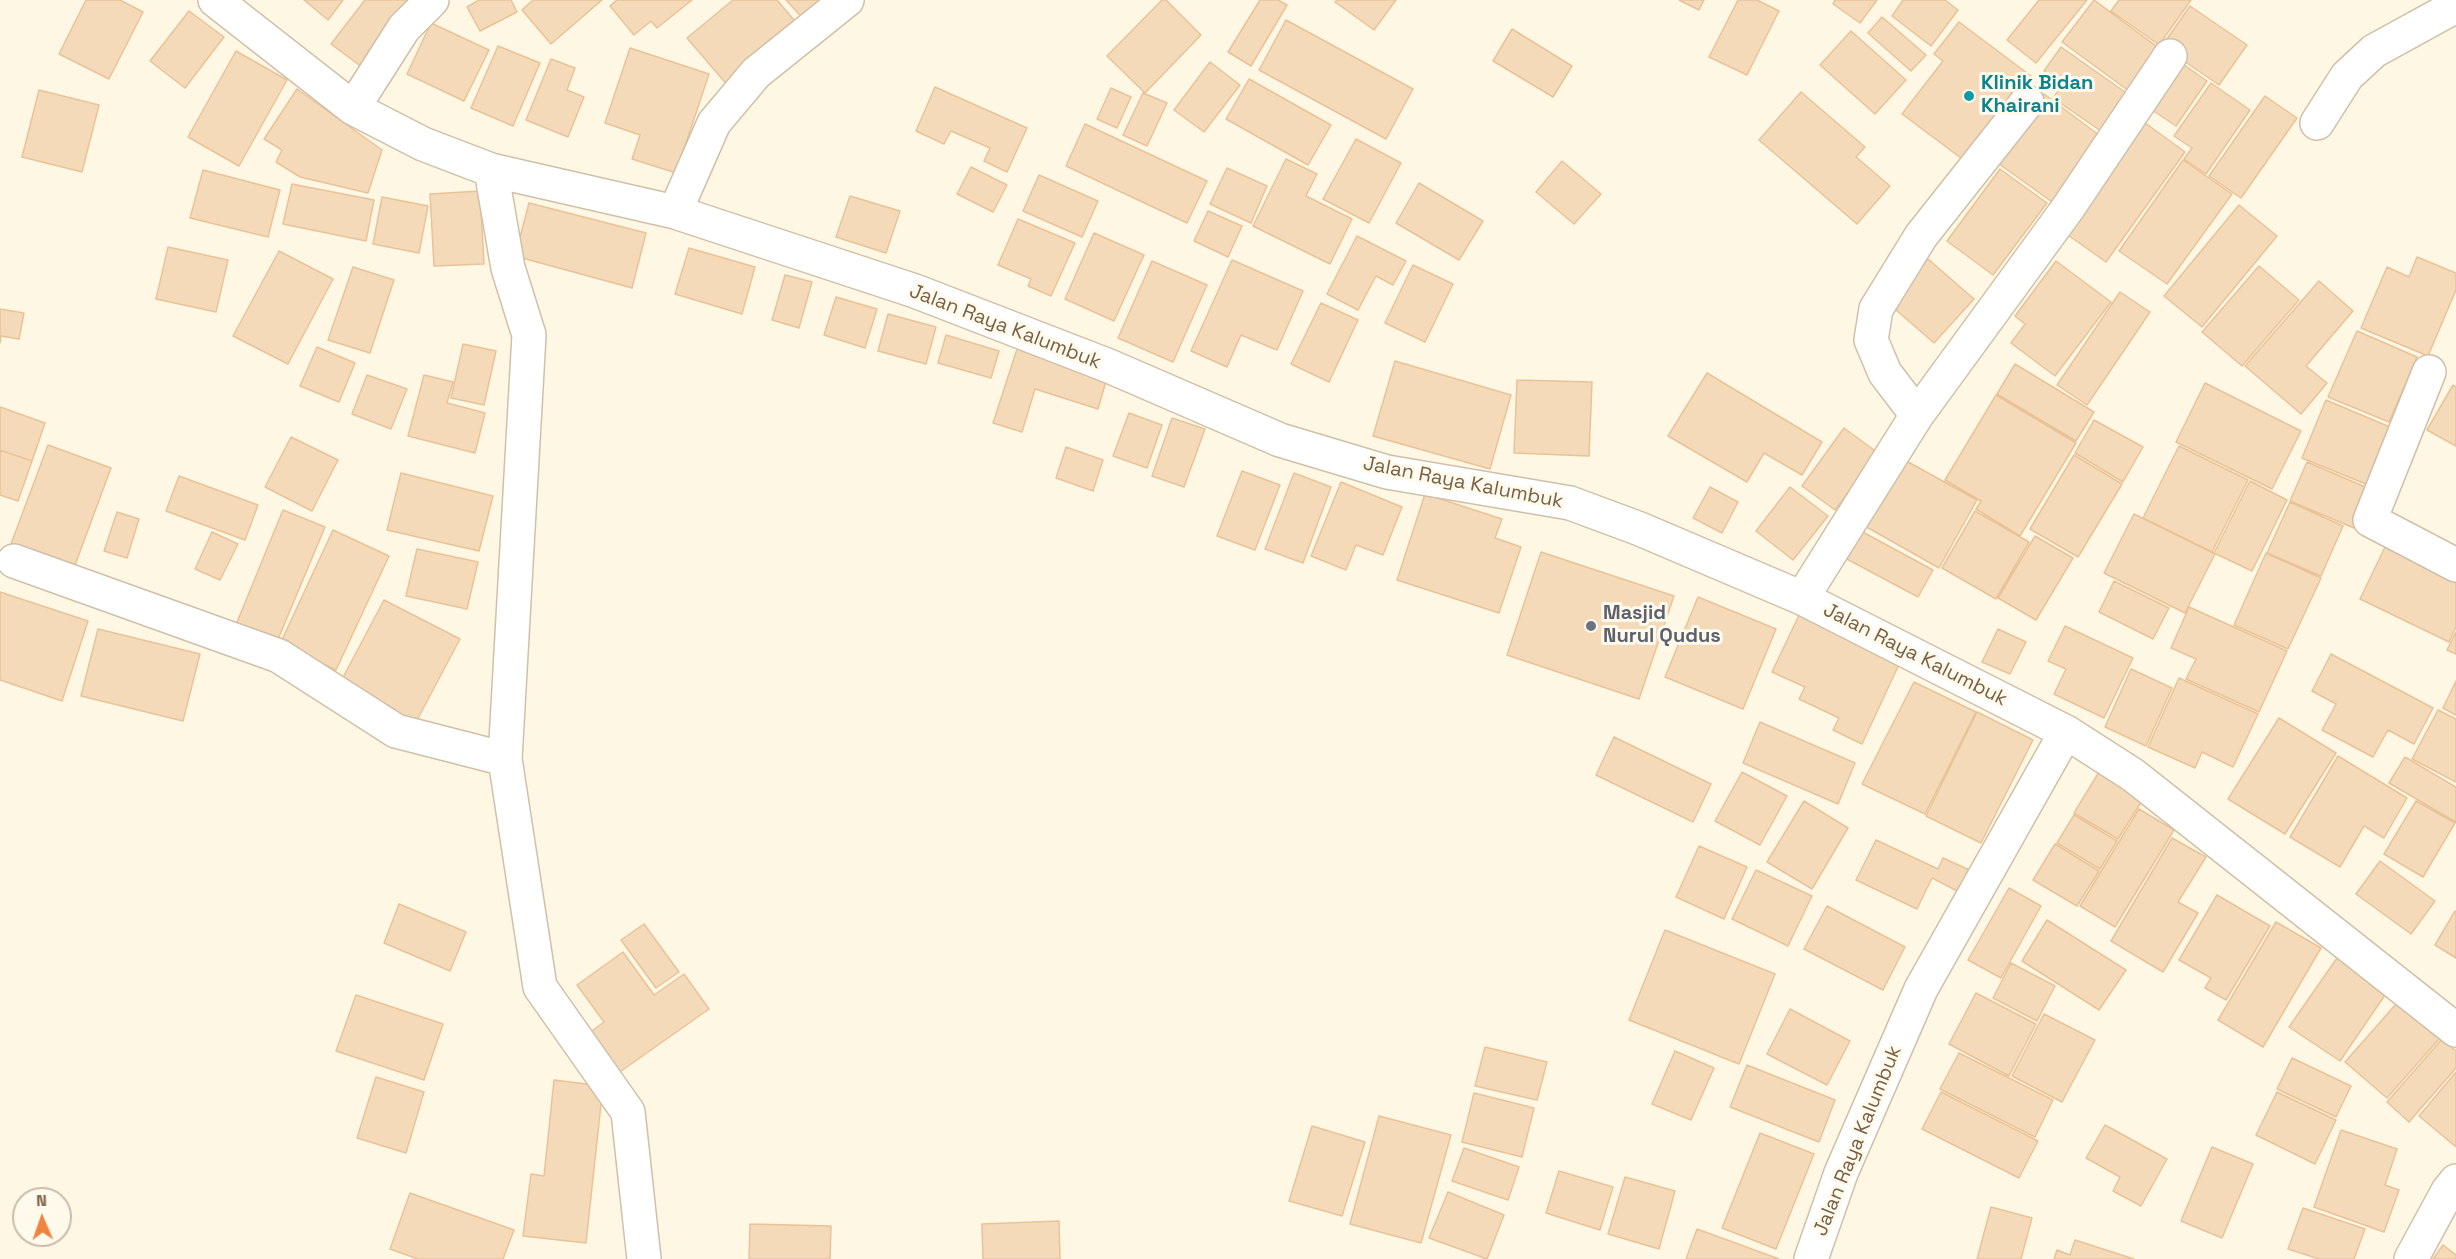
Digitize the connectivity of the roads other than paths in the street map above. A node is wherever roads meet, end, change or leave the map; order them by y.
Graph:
1 (215, 0) edge
2 (432, 0) edge
3 (847, 0) edge
4 (2456, 6) edge
5 (2170, 56) dead end
6 (2027, 102) dead end
7 (353, 108) junction
8 (2317, 123) dead end
9 (491, 170) junction
10 (675, 213) junction
11 (2429, 372) dead end
12 (1917, 415) junction
13 (14, 561) dead end
14 (2456, 565) edge
15 (1802, 598) junction
16 (2066, 732) junction
17 (505, 759) junction
18 (2456, 1030) edge
19 (2456, 1181) edge
20 (644, 1259) edge
21 (1811, 1259) edge
22 (2411, 1259) edge

1 - 7 street, Jalan Raya Kalumbuk
2 - 7 street
3 - 10 street
4 - 8 street
5 - 12 street
6 - 12 street
7 - 9 street, Jalan Raya Kalumbuk
9 - 10 street, Jalan Raya Kalumbuk
9 - 17 street
10 - 15 street, Jalan Raya Kalumbuk
11 - 14 street
12 - 15 street
13 - 17 street
15 - 16 street, Jalan Raya Kalumbuk
16 - 18 street
16 - 21 street, Jalan Raya Kalumbuk
17 - 20 street
19 - 22 street

